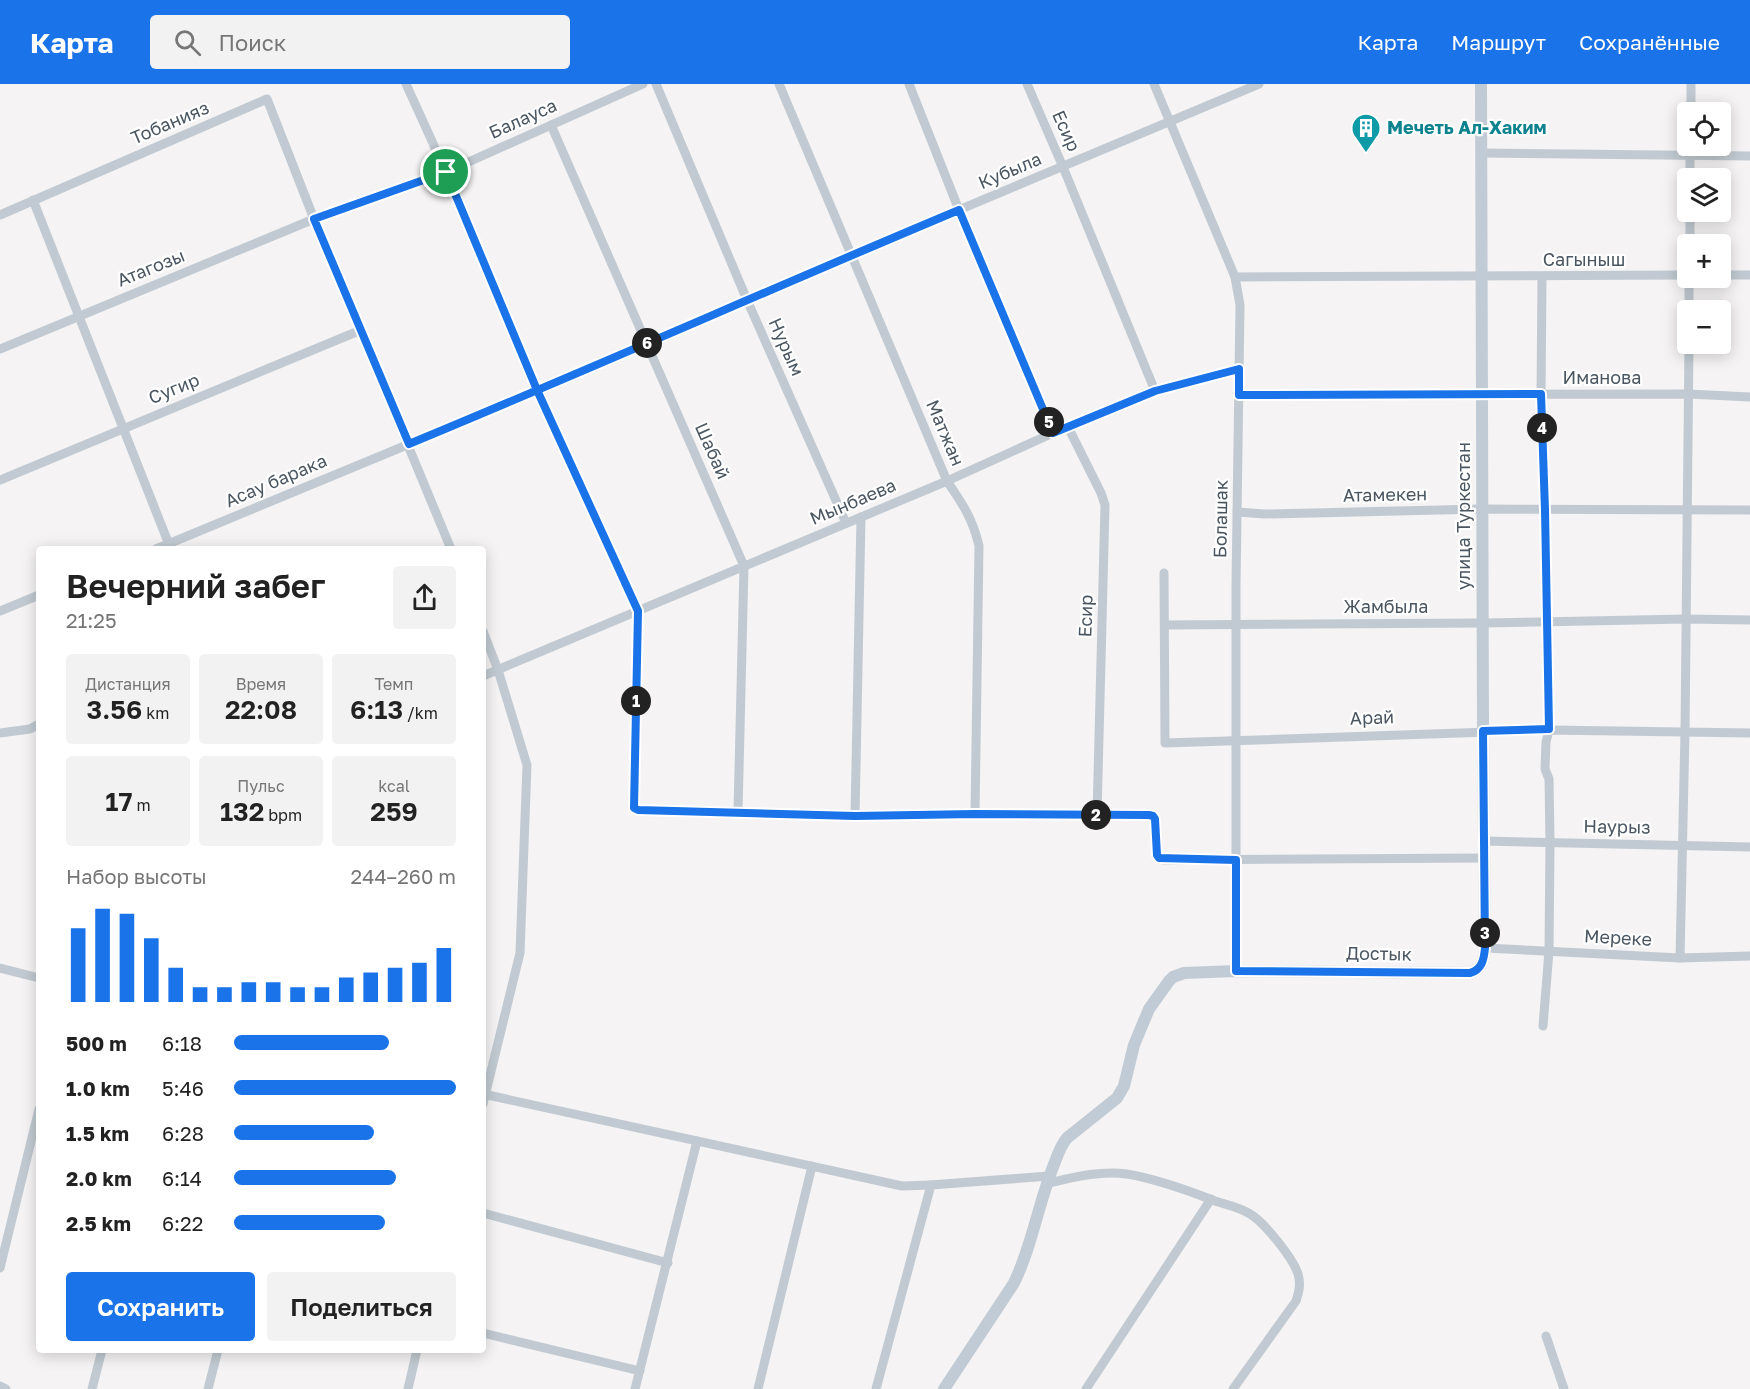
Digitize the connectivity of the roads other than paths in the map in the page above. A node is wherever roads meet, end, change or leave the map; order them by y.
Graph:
1 (406, 84) edge
2 (643, 84) edge
3 (656, 84) edge
4 (779, 84) edge
5 (909, 84) edge
6 (1027, 84) edge
7 (1154, 84) edge
8 (1259, 84) edge
9 (1481, 84) edge
10 (1691, 84) edge
11 (1691, 102) edge
12 (1171, 122) junction
13 (551, 125) junction
14 (1677, 150) edge
15 (1482, 153) junction
16 (1731, 154) edge
17 (1750, 156) edge
18 (1064, 166) junction
19 (446, 172) junction
20 (33, 200) junction
21 (959, 210) junction
22 (0, 215) edge
23 (314, 219) junction
24 (852, 255) junction
25 (1731, 275) edge
26 (1750, 275) edge
27 (1677, 276) edge
28 (1235, 277) junction
29 (1482, 277) junction
30 (1542, 277) junction
31 (747, 300) junction
32 (79, 316) junction
33 (361, 330) junction
34 (647, 343) junction
35 (0, 349) edge
36 (1689, 354) edge
37 (1239, 369) junction
38 (537, 390) junction
39 (1155, 391) junction
40 (1541, 394) junction
41 (1688, 394) junction
42 (1239, 395) junction
43 (1482, 395) junction
44 (1750, 397) edge
45 (1068, 427) junction
46 (123, 428) junction
47 (1053, 433) junction
48 (409, 444) junction
49 (0, 480) edge
50 (947, 481) junction
51 (1482, 509) junction
52 (1545, 510) junction
53 (1687, 510) junction
54 (1750, 510) edge
55 (1237, 512) junction
56 (861, 517) junction
57 (846, 523) junction
58 (170, 546) edge
59 (450, 546) edge
60 (744, 566) junction
61 (1164, 573) dead end
62 (36, 596) edge
63 (0, 610) edge
64 (638, 611) junction
65 (1686, 619) junction
66 (1750, 620) edge
67 (1547, 621) junction
68 (1483, 623) junction
69 (1236, 624) junction
70 (1165, 625) junction
71 (486, 639) edge
72 (498, 670) junction
73 (486, 675) edge
74 (36, 726) edge
75 (1549, 729) junction
76 (1483, 731) junction
77 (1685, 732) junction
78 (0, 733) edge
79 (1750, 733) edge
80 (1236, 740) junction
81 (738, 812) junction
82 (975, 814) junction
83 (1097, 815) junction
84 (855, 816) junction
85 (1484, 841) junction
86 (1550, 842) junction
87 (1683, 845) junction
88 (1750, 847) edge
89 (1484, 858) junction
90 (1236, 860) junction
91 (1485, 948) junction
92 (1549, 951) junction
93 (1750, 956) edge
94 (1680, 958) junction
95 (0, 968) edge
96 (1236, 971) junction
97 (36, 977) edge
98 (1543, 1026) dead end
99 (486, 1089) edge
100 (486, 1097) edge
101 (36, 1121) edge
102 (697, 1141) junction
103 (812, 1166) junction
104 (1048, 1180) junction
105 (931, 1185) junction
106 (1211, 1199) junction
107 (486, 1214) edge
108 (668, 1263) junction
109 (0, 1268) edge
110 (486, 1334) edge
111 (1546, 1336) dead end
112 (101, 1353) edge
113 (218, 1353) edge
114 (416, 1353) edge
115 (640, 1371) junction
116 (0, 1386) edge
117 (212, 1388) edge
118 (6, 1389) edge
119 (92, 1389) edge
120 (408, 1389) edge
121 (635, 1389) edge
122 (758, 1389) edge
123 (876, 1389) edge
124 (944, 1389) edge
125 (1086, 1389) edge
126 (1233, 1389) edge
127 (1564, 1389) edge

1 - 19 street
2 - 13 street, Балауса
3 - 31 street, Нурым
4 - 24 street, Матжан
5 - 21 street
6 - 18 street, Есир
7 - 12 street, Болашак
8 - 12 street, Кубыла
9 - 15 street, улица Туркестан
10 - 11 street
12 - 18 street, Кубыла
12 - 28 street, Болашак
13 - 19 street, Балауса
13 - 34 street, Шабай
14 - 15 street
15 - 29 street, улица Туркестан
16 - 17 street
18 - 21 street, Кубыла
18 - 39 street, Есир
19 - 23 street, Балауса
19 - 38 street
20 - 22 street, Тобанияз
20 - 23 street, Тобанияз
20 - 32 street
21 - 24 street, Кубыла
21 - 47 street
23 - 32 street, Атагозы
23 - 33 street
24 - 31 street, Кубыла
24 - 50 street, Матжан
25 - 26 street
27 - 30 street, Сагыныш
28 - 29 street, Сагыныш
28 - 37 street, Болашак
29 - 30 street, Сагыныш
29 - 43 street, улица Туркестан
30 - 40 street
31 - 34 street, Кубыла
31 - 57 street, Нурым
32 - 35 street, Атагозы
32 - 46 street
33 - 46 street, Сугир
33 - 48 street
34 - 38 street, Кубыла
34 - 60 street, Шабай
36 - 41 street
37 - 39 street, Мынбаева
37 - 42 street, Болашак
38 - 48 street, Кубыла
38 - 64 street
39 - 45 street, Мынбаева
40 - 41 street, Иманова
40 - 43 street, Иманова
40 - 52 street
41 - 44 street, Иманова
41 - 53 street
42 - 43 street, Иманова
42 - 55 street, Болашак
43 - 51 street, улица Туркестан
45 - 47 street, Мынбаева
45 - 83 street, Есир
46 - 49 street, Сугир
46 - 58 street
47 - 50 street, Мынбаева
48 - 58 street, Асау барака
48 - 59 street
50 - 56 street, Мынбаева
50 - 82 street, Матжан
51 - 52 street, Атамекен
51 - 55 street, Атамекен
51 - 68 street, улица Туркестан
52 - 53 street, Атамекен
52 - 67 street
53 - 54 street, Атамекен
53 - 65 street
55 - 69 street, Болашак
56 - 57 street, Мынбаева
56 - 84 street
57 - 60 street, Мынбаева
60 - 64 street, Мынбаева
60 - 81 street, Шабай
61 - 70 street, Арай
62 - 63 street
64 - 72 street, Мынбаева
64 - 81 street
65 - 66 street, Жамбыла
65 - 67 street, Жамбыла
65 - 77 street
67 - 68 street, Жамбыла
67 - 75 street
68 - 69 street, Жамбыла
68 - 76 street, улица Туркестан
69 - 70 street, Жамбыла
69 - 80 street, Болашак
70 - 80 street, Арай
71 - 72 street
72 - 73 street, Мынбаева
72 - 99 street
74 - 78 street
75 - 76 street, Арай
75 - 77 street, Арай
75 - 86 street
76 - 80 street, Арай
76 - 85 street, улица Туркестан
77 - 79 street, Арай
77 - 87 street
80 - 90 street, Болашак
81 - 84 street
82 - 83 street
82 - 84 street
83 - 90 street
85 - 86 street, Наурыз
85 - 89 street, улица Туркестан
86 - 87 street, Наурыз
86 - 92 street
87 - 88 street, Наурыз
87 - 94 street
89 - 90 street
89 - 91 street, улица Туркестан
90 - 96 street, Болашак
91 - 92 street, Мереке
91 - 96 street, Достык
92 - 94 street, Мереке
92 - 98 street
93 - 94 street, Мереке
95 - 97 street
96 - 104 street, Достык
100 - 102 street
101 - 109 street
102 - 103 street
102 - 108 street
103 - 105 street
103 - 122 street
104 - 105 street
104 - 106 street
104 - 124 street, Достык
105 - 123 street
106 - 125 street
106 - 126 street
107 - 108 street
108 - 115 street
110 - 115 street
111 - 127 street
112 - 119 street
113 - 117 street
114 - 120 street
115 - 121 street
116 - 118 street

